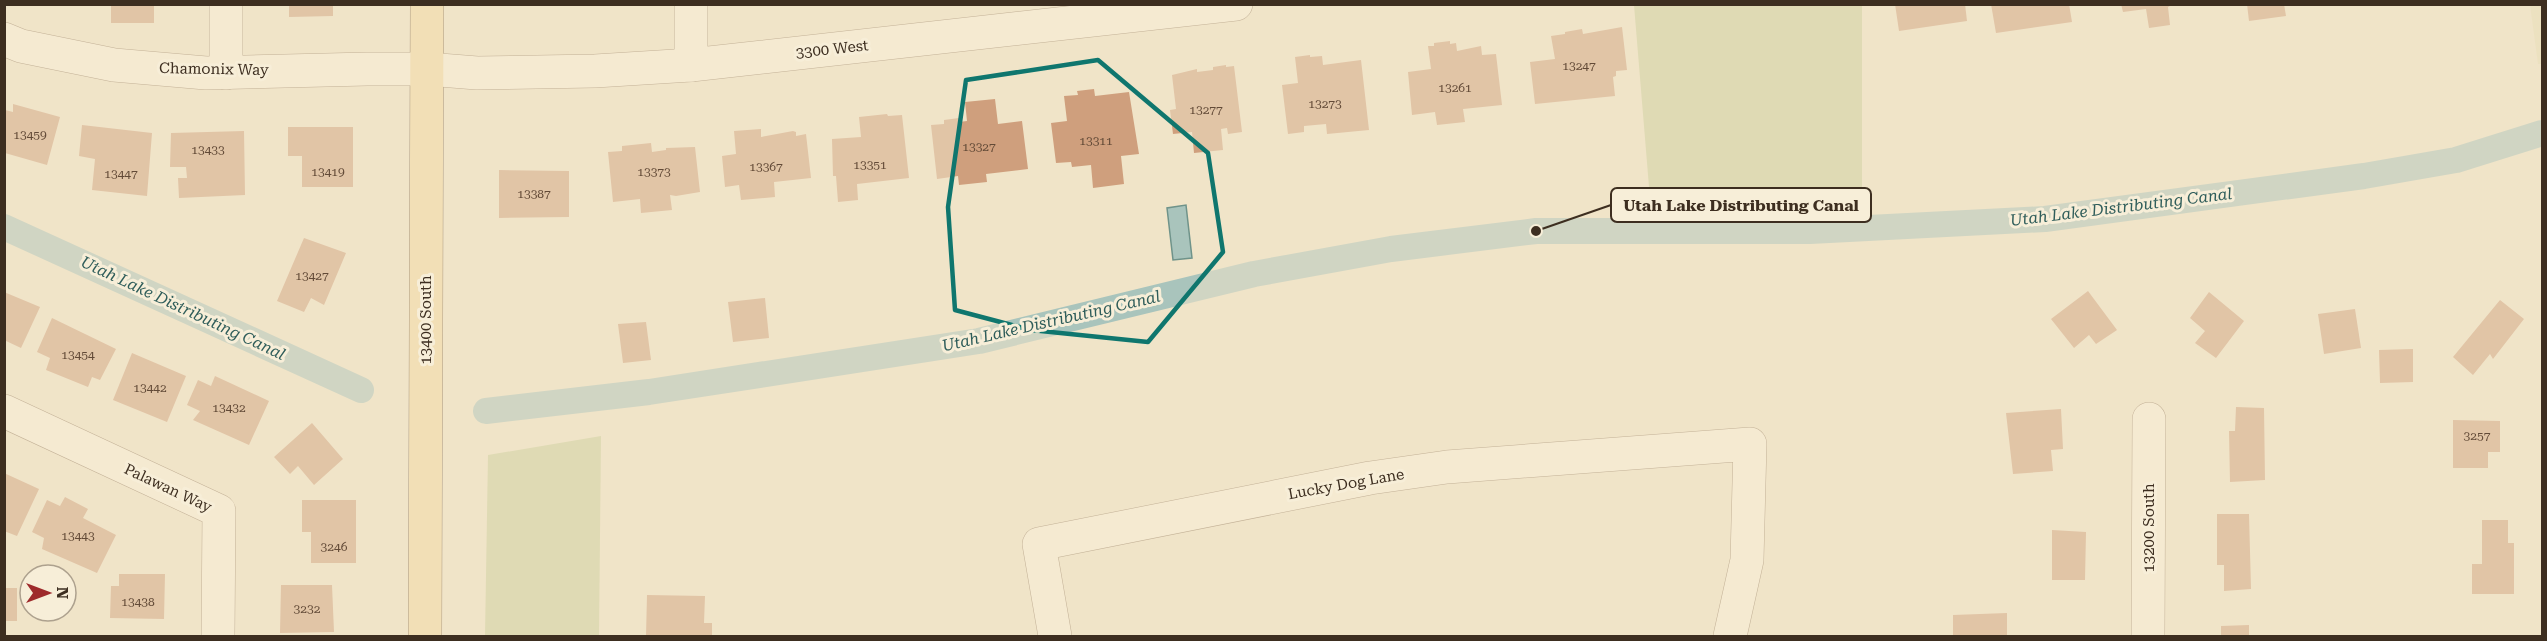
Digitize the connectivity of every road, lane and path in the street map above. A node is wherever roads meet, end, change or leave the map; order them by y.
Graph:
1 (226, 4) edge
2 (427, 4) edge
3 (691, 4) edge
4 (1236, 4) edge
5 (1151, 9) edge
6 (4, 39) edge
7 (691, 64) junction
8 (427, 69) junction
9 (226, 73) junction
10 (4, 411) edge
11 (2149, 419) dead end
12 (218, 636) edge
13 (425, 636) edge
14 (1055, 636) edge
15 (1730, 636) edge
16 (2148, 636) edge

1 - 9 street
2 - 8 main road, 13400 South
3 - 7 street
4 - 5 street, 3300 West
5 - 7 street, 3300 West
6 - 9 street, Chamonix Way
7 - 8 street, 3300 West
8 - 9 street, Chamonix Way
8 - 13 main road, 13400 South
10 - 12 street, Palawan Way
11 - 16 street, 13200 South
14 - 15 street, Lucky Dog Lane

